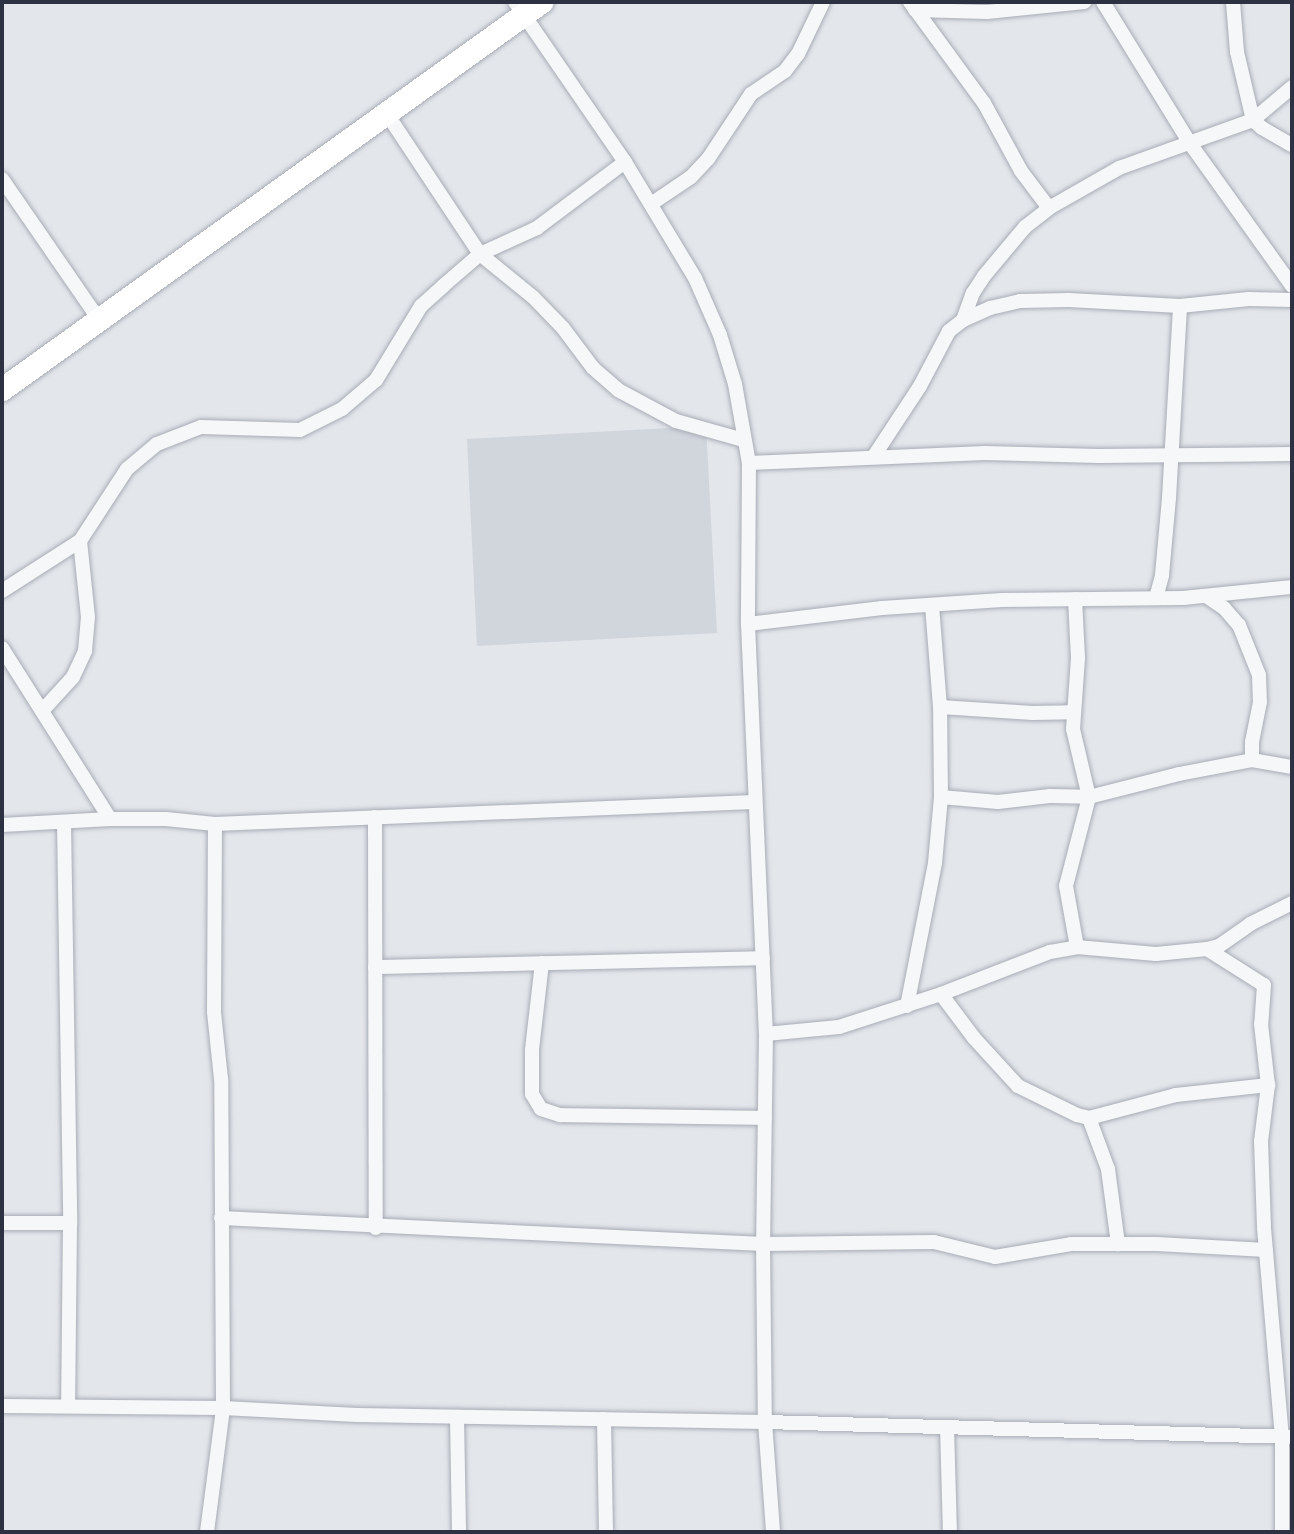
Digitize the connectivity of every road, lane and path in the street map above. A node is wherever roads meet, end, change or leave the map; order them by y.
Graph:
1 (822, 2) edge
2 (1084, 2) edge
3 (1103, 2) edge
4 (1233, 2) edge
5 (527, 6) edge
6 (913, 6) edge
7 (1292, 87) edge
8 (385, 111) junction
9 (1253, 120) junction
10 (1189, 142) junction
11 (1292, 145) edge
12 (625, 162) junction
13 (2, 179) edge
14 (651, 204) junction
15 (1049, 208) junction
16 (480, 254) junction
17 (1292, 286) edge
18 (1292, 300) edge
19 (1180, 306) junction
20 (98, 318) junction
21 (963, 320) junction
22 (2, 389) edge
23 (743, 440) junction
24 (1292, 454) edge
25 (874, 456) junction
26 (1171, 456) junction
27 (749, 463) junction
28 (80, 541) junction
29 (1292, 587) edge
30 (2, 591) edge
31 (1206, 596) junction
32 (1156, 598) junction
33 (1075, 599) junction
34 (932, 605) junction
35 (748, 624) junction
36 (2, 648) edge
37 (940, 707) junction
38 (42, 711) junction
39 (1072, 712) junction
40 (1252, 761) junction
41 (1292, 767) edge
42 (941, 797) junction
43 (1089, 797) junction
44 (754, 802) junction
45 (375, 817) junction
46 (110, 819) junction
47 (64, 823) junction
48 (215, 824) junction
49 (2, 825) edge
50 (1292, 903) edge
51 (1077, 947) junction
52 (1207, 949) junction
53 (763, 958) junction
54 (542, 963) junction
55 (375, 967) junction
56 (941, 994) junction
57 (907, 1006) junction
58 (766, 1034) junction
59 (1268, 1085) junction
60 (765, 1118) junction
61 (1089, 1118) junction
62 (221, 1218) junction
63 (2, 1223) edge
64 (70, 1223) junction
65 (376, 1228) junction
66 (763, 1244) junction
67 (1118, 1244) junction
68 (1266, 1250) junction
69 (2, 1406) edge
70 (68, 1406) junction
71 (223, 1408) junction
72 (457, 1417) junction
73 (604, 1419) junction
74 (765, 1422) junction
75 (947, 1427) junction
76 (1287, 1437) edge
77 (207, 1532) edge
78 (459, 1532) edge
79 (606, 1532) edge
80 (773, 1532) edge
81 (950, 1532) edge
82 (1282, 1532) edge

1 - 14 street
2 - 6 street
3 - 10 street
4 - 9 street
5 - 8 main road
5 - 12 street
6 - 15 street
7 - 9 street
8 - 16 street
8 - 20 main road
9 - 10 street
9 - 11 street
10 - 15 street
10 - 17 street
12 - 14 street
12 - 16 street
13 - 20 street
14 - 23 street
15 - 21 street
16 - 23 street
16 - 28 street
18 - 19 street
19 - 21 street
19 - 26 street
20 - 22 main road
21 - 25 street
23 - 27 street
24 - 26 street
25 - 26 street
25 - 27 street
26 - 32 street
27 - 35 street
28 - 30 street
28 - 38 street
29 - 31 street
31 - 32 street
31 - 40 street
32 - 33 street
33 - 34 street
33 - 39 street
34 - 35 street
34 - 37 street
35 - 44 street
36 - 38 street
37 - 39 street
37 - 42 street
38 - 46 street
39 - 43 street
40 - 41 street
40 - 43 street
42 - 43 street
42 - 57 street
43 - 51 street
44 - 45 street
44 - 53 street
45 - 48 street
45 - 55 street
46 - 47 street
46 - 48 street
47 - 49 street
47 - 64 street
48 - 62 street
50 - 52 street
51 - 52 street
51 - 56 street
52 - 59 street
53 - 54 street
53 - 58 street
54 - 55 street
54 - 60 street
55 - 65 street
56 - 57 street
56 - 61 street
57 - 58 street
58 - 60 street
59 - 61 street
59 - 68 street
60 - 66 street
61 - 67 street
62 - 65 street
62 - 71 street
63 - 64 street
64 - 70 street
65 - 66 street
66 - 67 street
66 - 74 street
67 - 68 street
68 - 76 street
69 - 70 street
70 - 71 street
71 - 72 street
71 - 77 street
72 - 73 street
72 - 78 street
73 - 74 street
73 - 79 street
74 - 75 street
74 - 80 street
75 - 76 street
75 - 81 street
76 - 82 street

